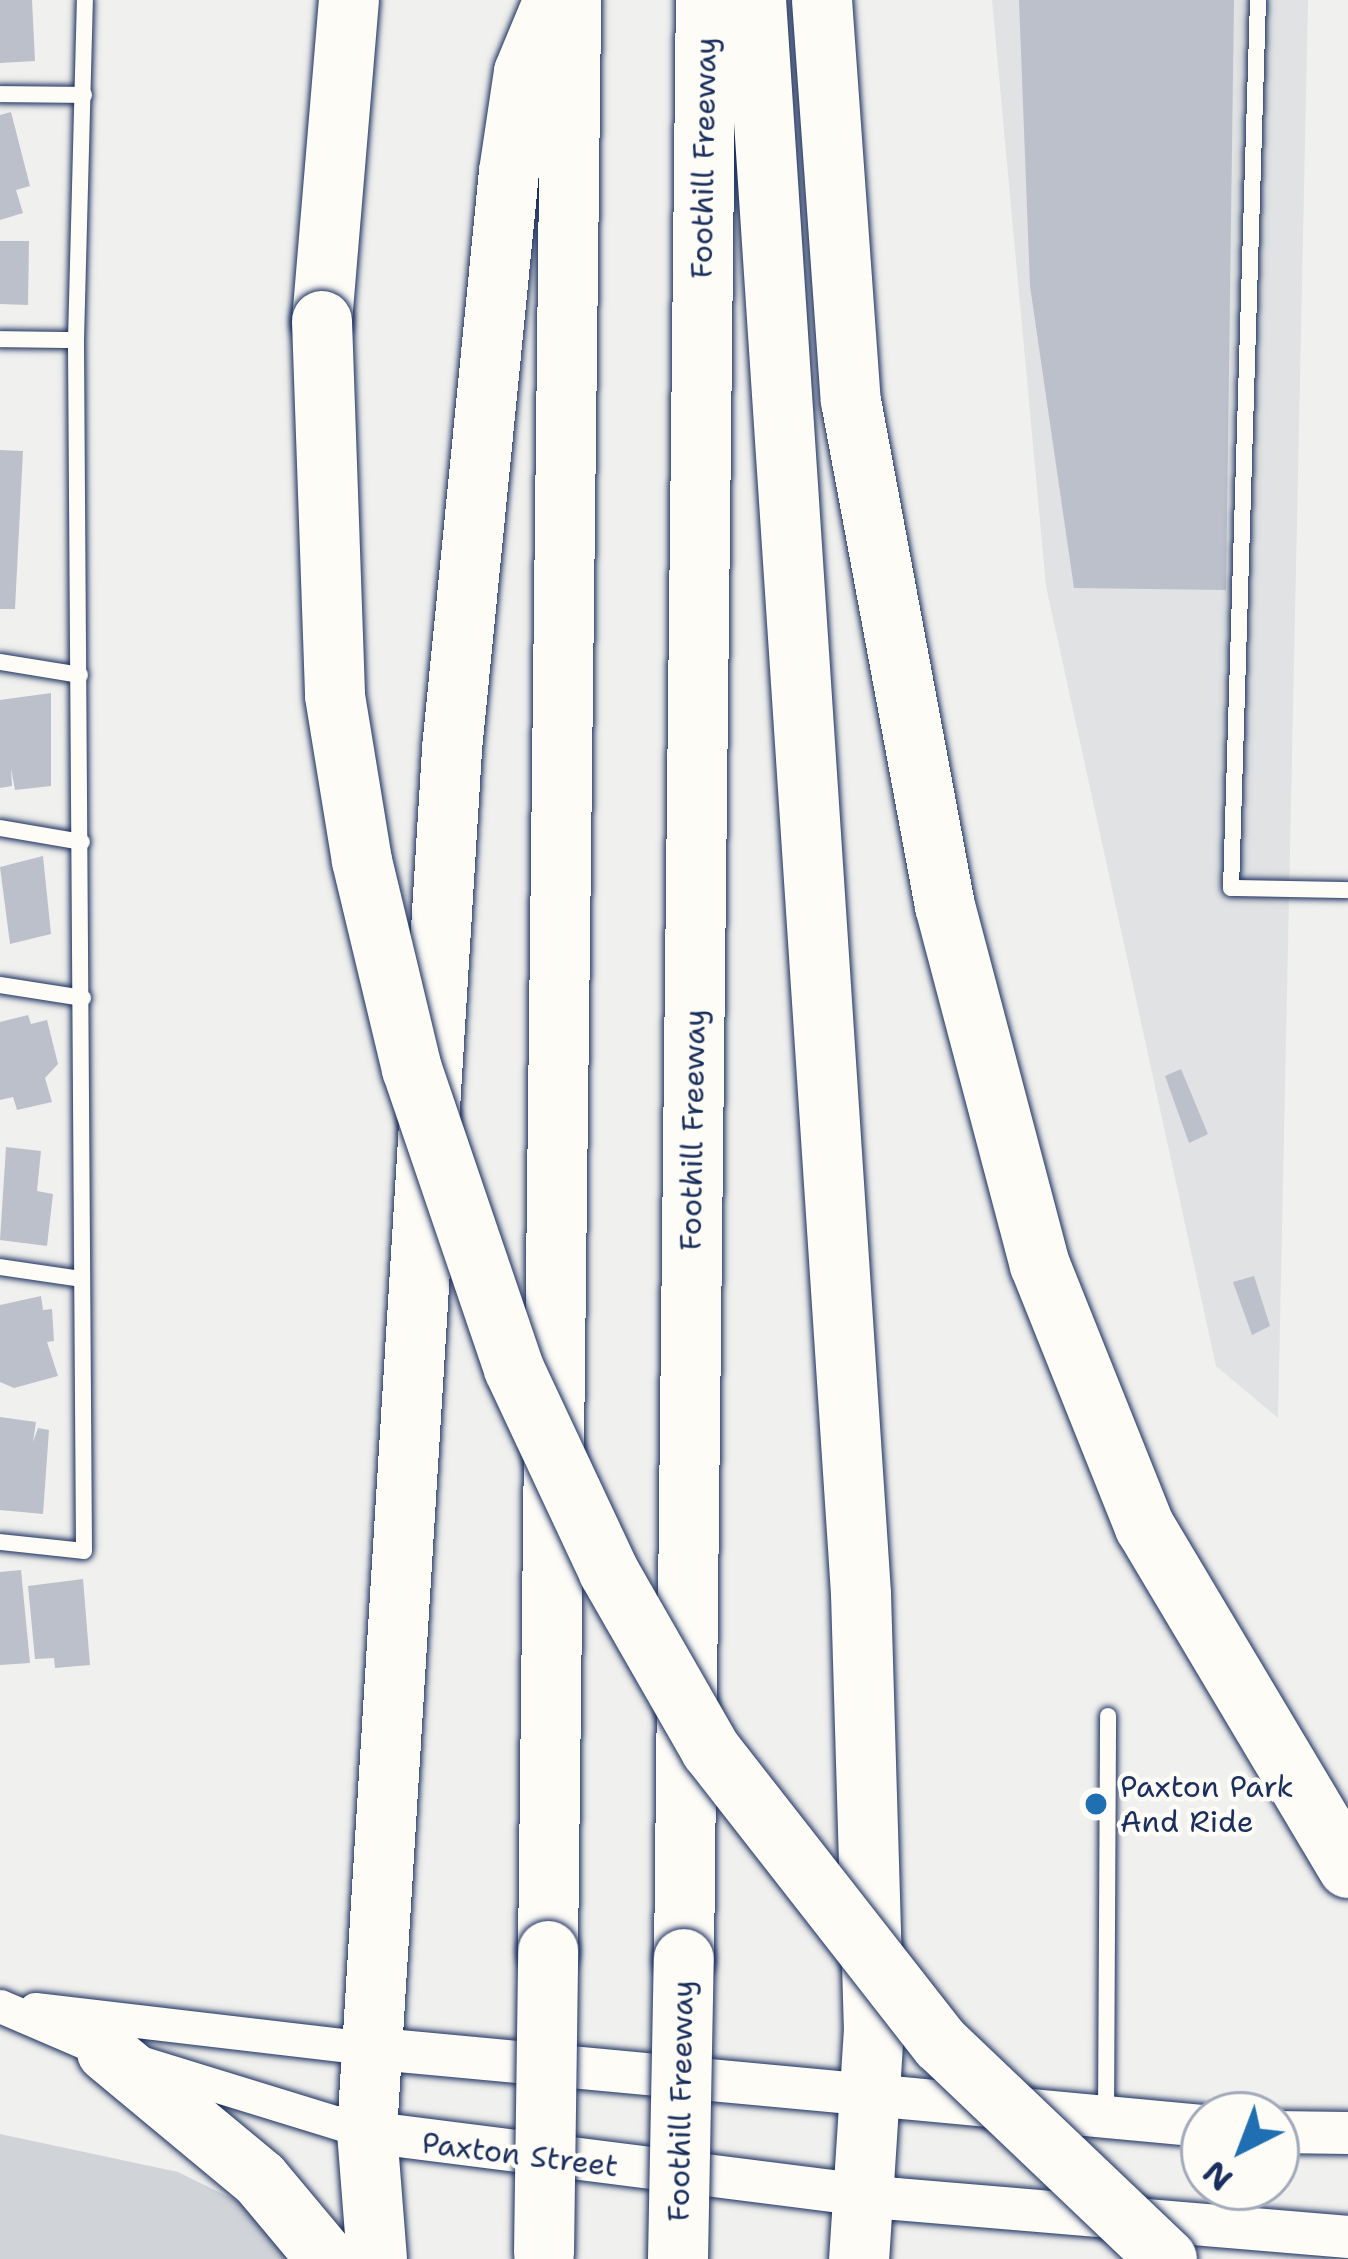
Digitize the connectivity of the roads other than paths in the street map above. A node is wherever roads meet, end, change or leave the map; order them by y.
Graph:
1 (85, 0) edge
2 (349, 0) edge
3 (554, 0) edge
4 (571, 0) edge
5 (706, 0) edge
6 (755, 0) edge
7 (822, 0) edge
8 (1258, 0) edge
9 (0, 94) edge
10 (83, 95) junction
11 (0, 339) edge
12 (76, 340) junction
13 (0, 662) edge
14 (80, 675) junction
15 (0, 828) edge
16 (82, 842) junction
17 (1348, 890) edge
18 (0, 985) edge
19 (83, 998) junction
20 (0, 1267) edge
21 (81, 1279) junction
22 (0, 1542) edge
23 (1108, 1716) dead end
24 (1348, 1868) edge
25 (0, 2005) edge
26 (378, 2049) junction
27 (106, 2052) junction
28 (870, 2092) junction
29 (1106, 2116) junction
30 (1180, 2124) edge
31 (367, 2132) junction
32 (1300, 2132) edge
33 (1348, 2133) edge
34 (864, 2195) junction
35 (1348, 2237) edge
36 (544, 2256) edge
37 (327, 2259) edge
38 (377, 2259) edge
39 (678, 2259) edge
40 (859, 2259) edge
41 (1167, 2259) edge

1 - 10 lane
2 - 41 highway, bridge
3 - 26 highway
4 - 36 highway, bridge
5 - 39 highway, Foothill Freeway, bridge
6 - 28 highway
7 - 24 highway
8 - 17 lane
9 - 10 lane
10 - 12 lane
11 - 12 lane
12 - 14 lane
13 - 14 lane
14 - 16 lane
15 - 16 lane
16 - 19 lane
18 - 19 lane
19 - 21 lane
20 - 21 lane
21 - 22 lane
23 - 29 lane
25 - 26 street, Paxton Street
25 - 27 street, Paxton Street
26 - 28 street, Paxton Street
26 - 31 highway
27 - 31 street, Paxton Street
27 - 37 highway
28 - 29 street, Paxton Street
28 - 34 highway
29 - 30 street, Paxton Street
31 - 34 street, Paxton Street
31 - 38 highway
32 - 33 street
34 - 35 street, Paxton Street
34 - 40 highway

